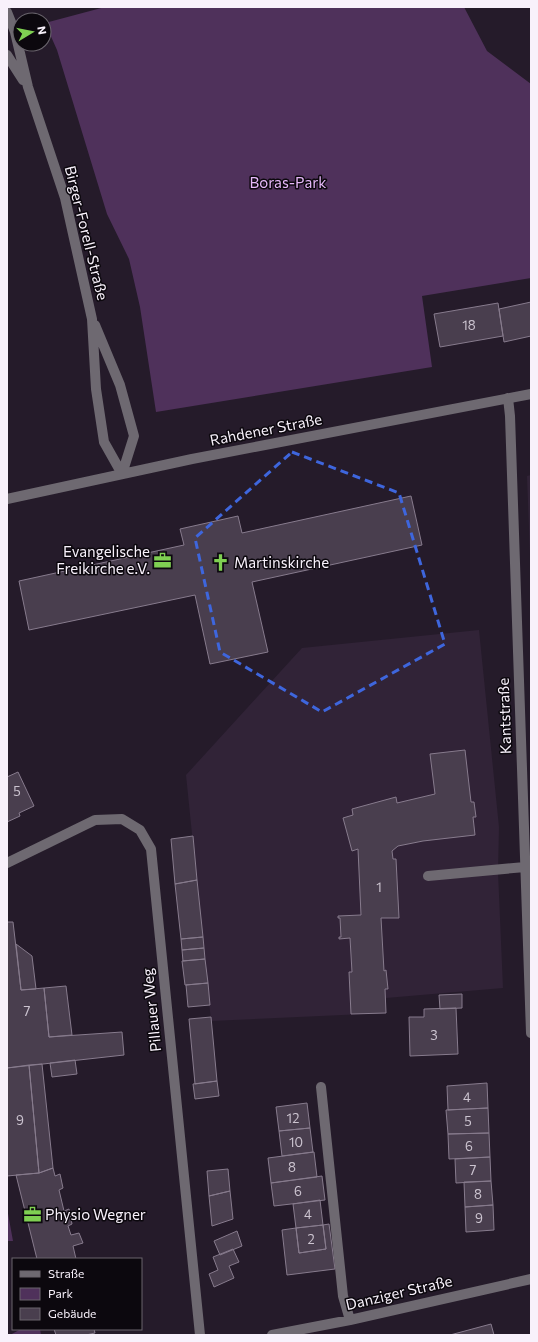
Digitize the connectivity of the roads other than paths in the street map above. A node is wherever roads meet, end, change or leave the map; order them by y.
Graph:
1 (7, 12) edge
2 (7, 55) edge
3 (28, 87) junction
4 (92, 319) junction
5 (531, 394) edge
6 (508, 398) junction
7 (122, 474) junction
8 (7, 499) edge
9 (7, 863) edge
10 (526, 866) junction
11 (428, 876) dead end
12 (531, 1033) edge
13 (321, 1087) dead end
14 (531, 1279) edge
15 (350, 1320) junction
16 (200, 1335) edge
17 (272, 1335) edge

1 - 3 street, Birger-Forell-Straße
2 - 3 street, Birger-Forell-Straße
3 - 4 street, Birger-Forell-Straße
4 - 7 street, Birger-Forell-Straße
4 - 7 street, Birger-Forell-Straße
5 - 6 street, Rahdener Straße
6 - 7 street, Rahdener Straße
6 - 10 street, Kantstraße
7 - 8 street, Rahdener Straße
9 - 16 street, Pillauer Weg
10 - 11 street
10 - 12 street, Kantstraße
13 - 15 street
14 - 15 street, Danziger Straße
15 - 17 street, Danziger Straße

